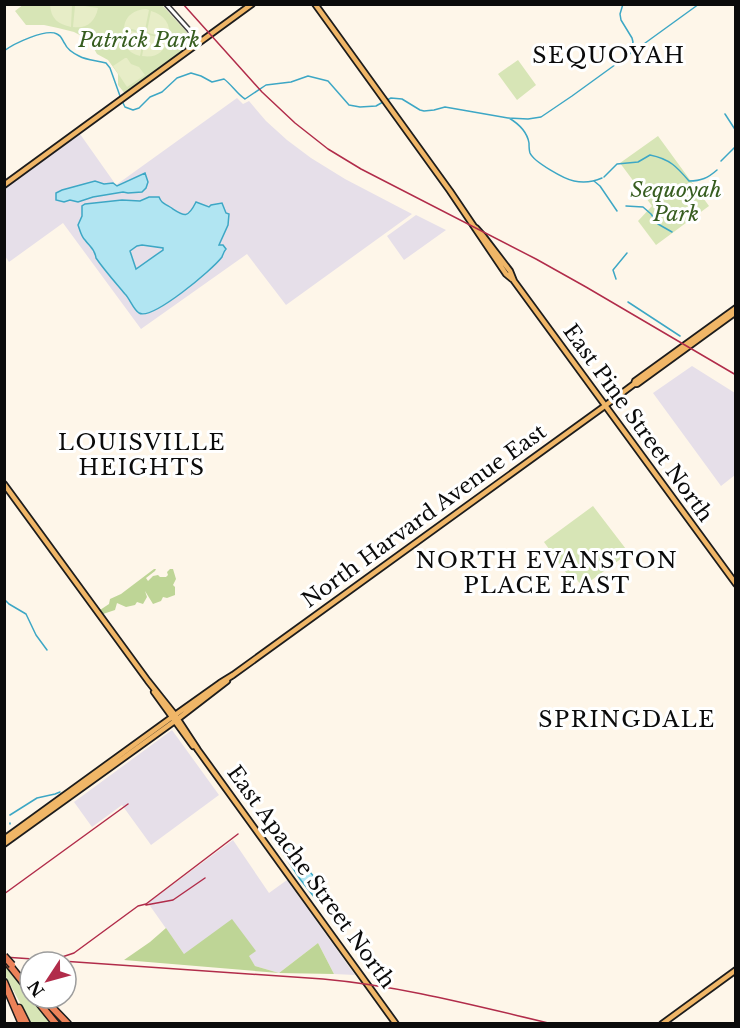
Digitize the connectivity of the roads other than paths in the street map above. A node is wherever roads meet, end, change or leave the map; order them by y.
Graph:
1 (166, 4) edge
2 (252, 4) edge
3 (315, 4) edge
4 (200, 42) junction
5 (4, 185) edge
6 (735, 310) edge
7 (605, 405) junction
8 (4, 484) edge
9 (735, 584) edge
10 (175, 718) junction
11 (67, 796) junction
12 (4, 839) edge
13 (4, 844) edge
14 (7, 961) edge
15 (735, 970) edge
16 (18, 972) edge
17 (18, 976) edge
18 (6, 984) edge
19 (45, 1010) edge
20 (54, 1010) edge
21 (22, 1023) edge
22 (27, 1023) edge
23 (56, 1023) edge
24 (67, 1023) edge
25 (396, 1023) edge
26 (662, 1023) edge

1 - 4 street
2 - 4 main road
3 - 7 main road, East Pine Street North
4 - 5 main road
6 - 7 main road, North Harvard Avenue East
7 - 9 main road, East Pine Street North
7 - 10 main road, North Harvard Avenue East
8 - 10 main road, East Apache Street North
10 - 11 main road, North Harvard Avenue East
10 - 25 main road, East Apache Street North
11 - 12 main road, North Harvard Avenue East
11 - 13 main road, North Harvard Avenue East
14 - 16 highway
14 - 17 highway
15 - 26 main road
18 - 21 highway
18 - 22 highway
19 - 23 highway
20 - 24 highway

